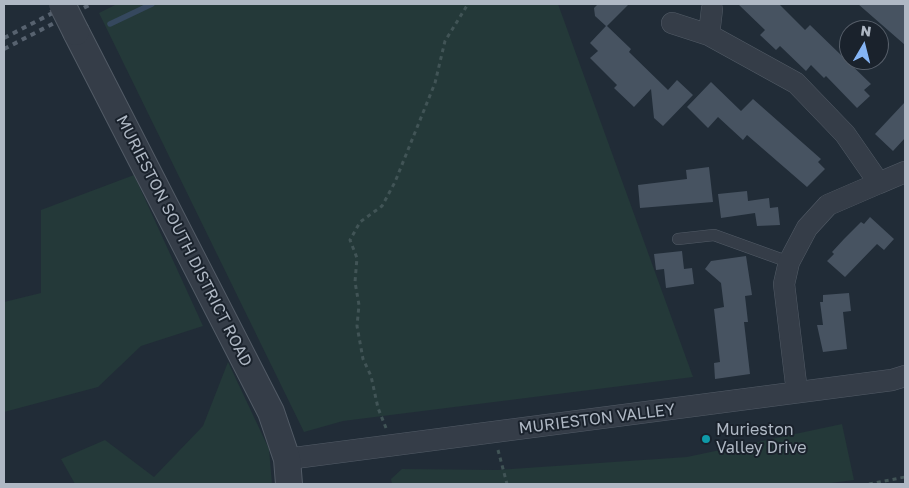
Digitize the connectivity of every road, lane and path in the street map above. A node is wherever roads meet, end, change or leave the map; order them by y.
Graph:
1 (62, 4) edge
2 (468, 4) edge
3 (712, 9) dead end
4 (672, 23) dead end
5 (708, 35) junction
6 (905, 172) edge
7 (879, 183) junction
8 (678, 239) dead end
9 (790, 262) junction
10 (905, 376) edge
11 (797, 392) junction
12 (494, 432) junction
13 (393, 445) junction
14 (288, 472) edge
15 (905, 476) edge
16 (507, 484) edge
17 (869, 484) edge

1 - 14 street, MURIESTON SOUTH DISTRICT ROAD, bridge
2 - 13 path
3 - 5 street
4 - 5 street
5 - 7 street
6 - 7 street
7 - 9 street
8 - 9 lane
9 - 11 street
10 - 11 street, MURIESTON VALLEY
11 - 12 street, MURIESTON VALLEY
12 - 13 street, MURIESTON VALLEY
12 - 16 path
13 - 14 street, MURIESTON VALLEY
15 - 17 path

